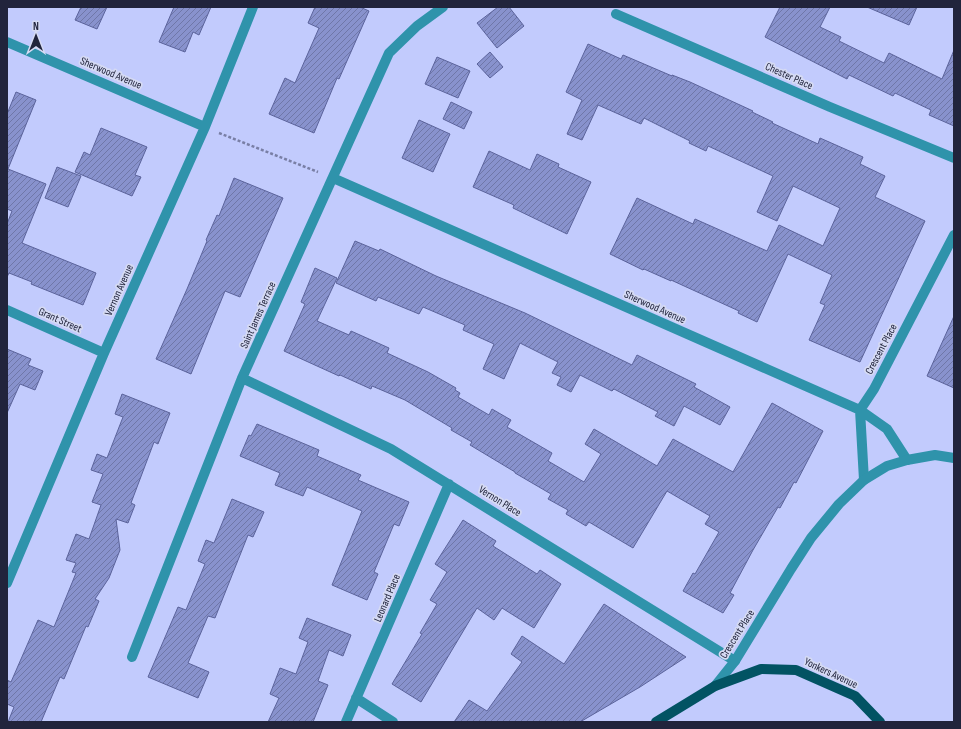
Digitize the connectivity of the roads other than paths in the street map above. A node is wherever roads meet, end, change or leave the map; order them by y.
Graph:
1 (254, 7) edge
2 (443, 7) edge
3 (616, 14) dead end
4 (7, 42) edge
5 (205, 127) junction
6 (954, 158) edge
7 (333, 178) junction
8 (954, 235) edge
9 (7, 310) edge
10 (104, 353) junction
11 (242, 378) junction
12 (860, 410) junction
13 (954, 458) edge
14 (907, 460) junction
15 (864, 480) junction
16 (449, 484) junction
17 (7, 583) edge
18 (132, 657) dead end
19 (735, 661) junction
20 (715, 686) junction
21 (356, 698) junction
22 (346, 722) edge
23 (393, 722) edge
24 (656, 722) edge
25 (880, 722) edge

1 - 5 street, Vernon Avenue
2 - 7 street, Saint James Terrace
3 - 6 street, Chester Place
4 - 5 street, Sherwood Avenue
5 - 10 street, Vernon Avenue
7 - 11 street, Saint James Terrace
7 - 12 street, Sherwood Avenue
8 - 12 street, Crescent Place
9 - 10 street, Grant Street
10 - 17 street, Vernon Avenue
11 - 16 street, Vernon Place
11 - 18 street, Saint James Terrace
12 - 14 street, Sherwood Avenue
12 - 15 street
13 - 14 street
14 - 15 street, Crescent Place
15 - 19 street, Crescent Place
16 - 19 street, Vernon Place
16 - 21 street, Leonard Place
19 - 20 street, Crescent Place
20 - 24 main road, Yonkers Avenue
20 - 25 main road, Yonkers Avenue
21 - 22 street, Leonard Place
21 - 23 street

